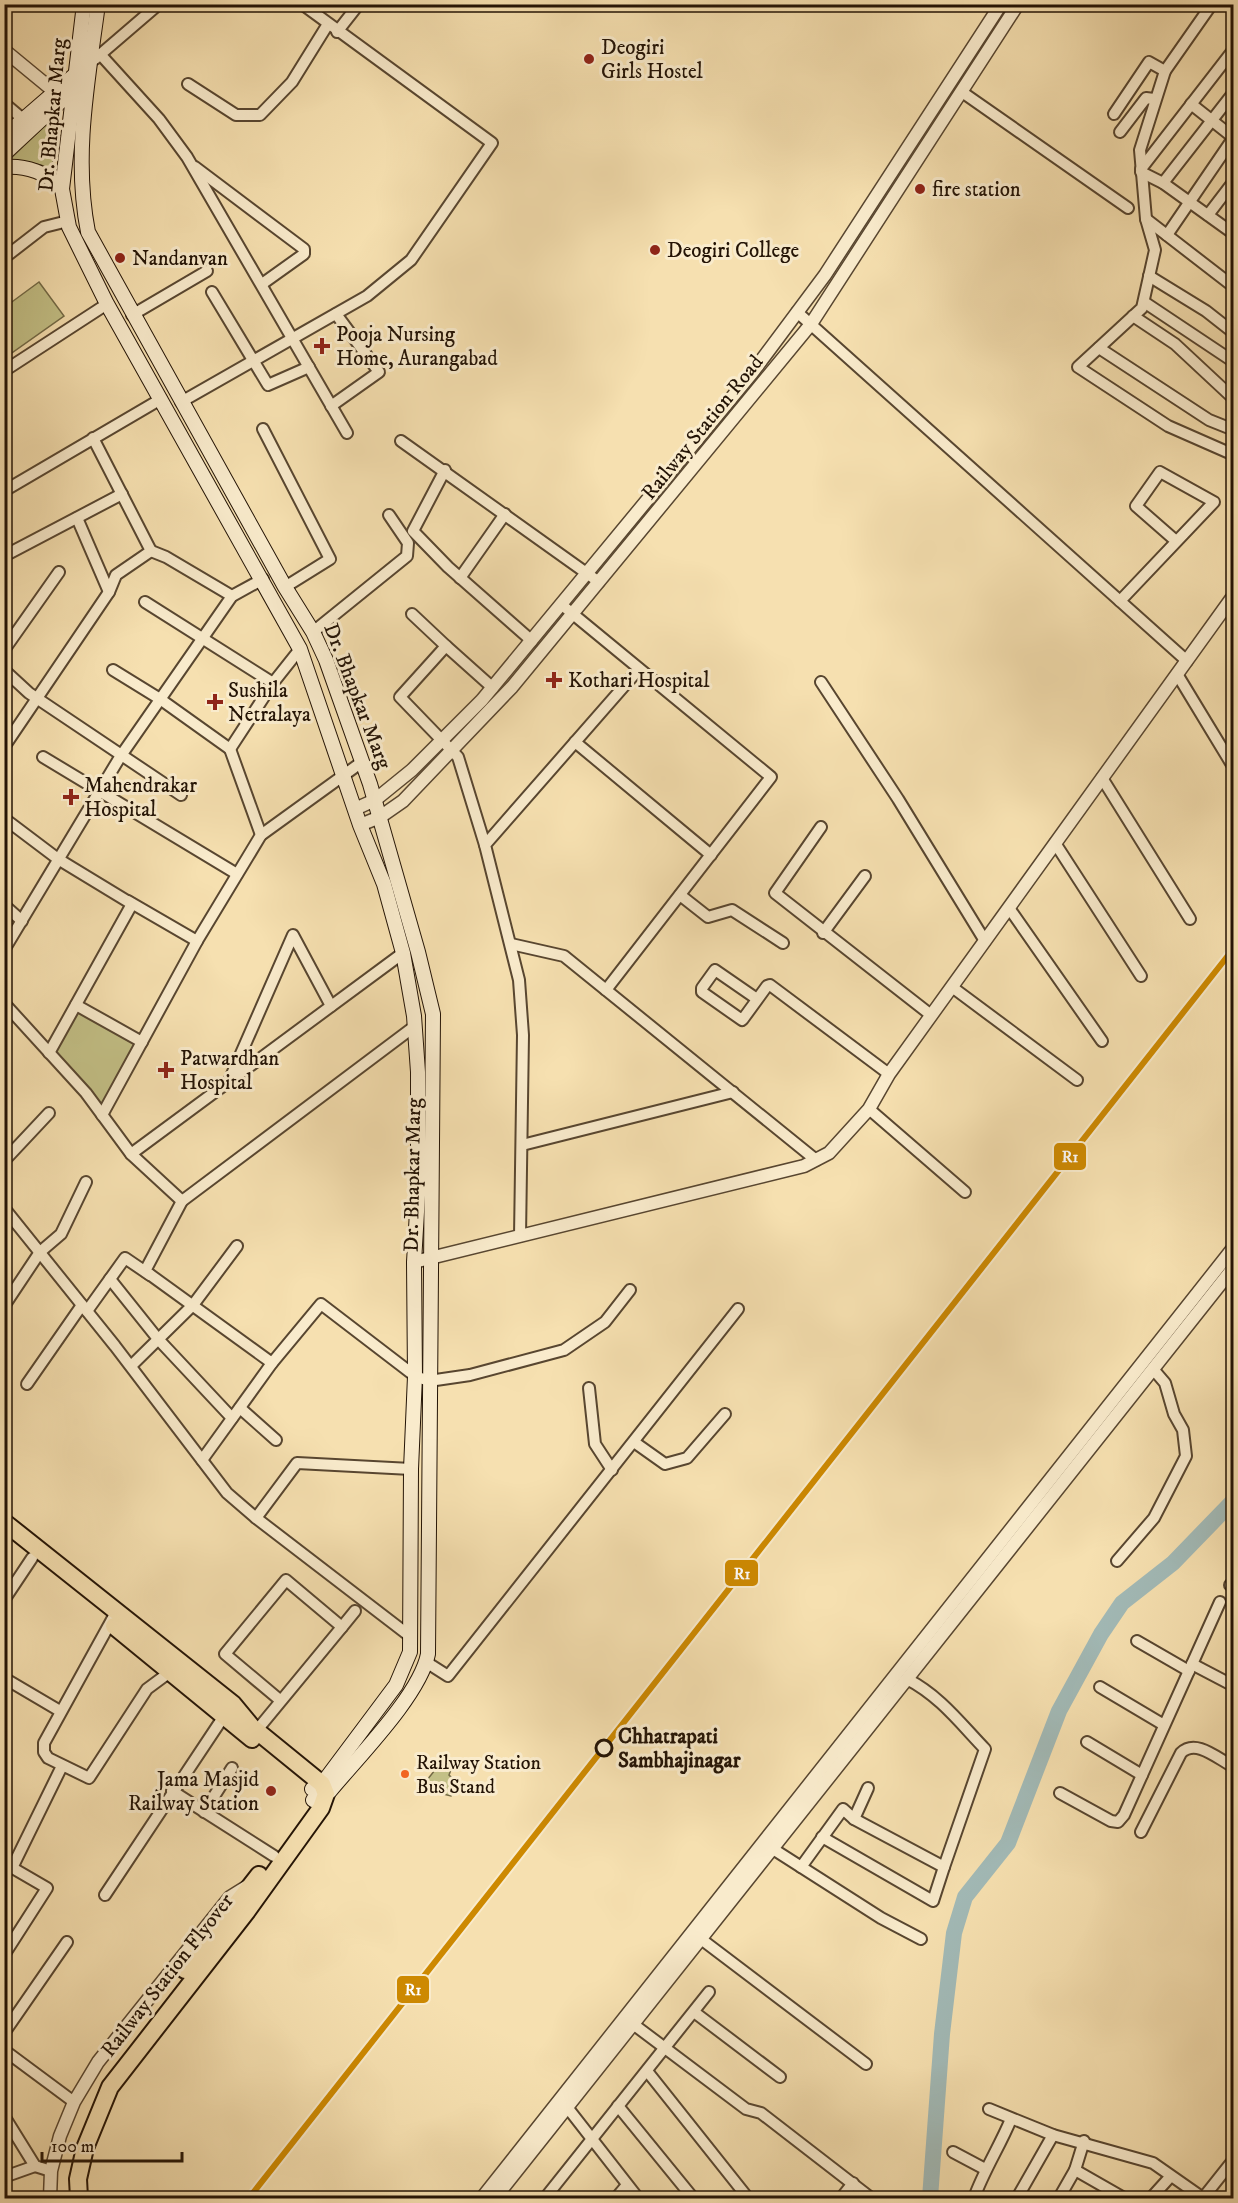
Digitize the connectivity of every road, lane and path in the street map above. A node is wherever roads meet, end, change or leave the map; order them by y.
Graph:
1 (84, 4) edge
2 (98, 4) edge
3 (159, 4) edge
4 (302, 4) edge
5 (359, 4) edge
6 (1018, 4) edge
7 (1212, 4) edge
8 (999, 6) edge
9 (328, 24) junction
10 (338, 32) junction
11 (1233, 49) edge
12 (4, 50) edge
13 (95, 58) junction
14 (1165, 71) junction
15 (82, 76) junction
16 (188, 84) dead end
17 (962, 92) junction
18 (1233, 92) edge
19 (65, 94) junction
20 (1154, 99) junction
21 (4, 103) edge
22 (1191, 104) junction
23 (1113, 114) dead end
24 (24, 120) junction
25 (1213, 122) junction
26 (1120, 132) dead end
27 (4, 136) edge
28 (1233, 137) edge
29 (4, 154) edge
30 (190, 163) junction
31 (4, 167) edge
32 (1141, 170) junction
33 (1233, 182) edge
34 (1163, 183) junction
35 (62, 189) junction
36 (1188, 201) junction
37 (1128, 208) dead end
38 (1208, 215) junction
39 (1146, 219) junction
40 (68, 221) junction
41 (1233, 232) edge
42 (1167, 235) junction
43 (4, 258) edge
44 (207, 271) dead end
45 (1149, 276) junction
46 (262, 284) junction
47 (1233, 287) edge
48 (212, 292) dead end
49 (1144, 302) junction
50 (107, 304) junction
51 (797, 312) junction
52 (336, 314) junction
53 (132, 315) junction
54 (1133, 316) junction
55 (811, 324) junction
56 (1233, 333) edge
57 (293, 338) junction
58 (1100, 348) junction
59 (151, 349) junction
60 (137, 357) junction
61 (253, 361) junction
62 (1233, 362) edge
63 (309, 367) junction
64 (4, 370) edge
65 (161, 399) junction
66 (1233, 399) edge
67 (181, 402) junction
68 (331, 405) junction
69 (263, 429) dead end
70 (1233, 430) edge
71 (347, 433) dead end
72 (93, 438) junction
73 (401, 441) dead end
74 (1233, 455) edge
75 (445, 471) junction
76 (4, 491) edge
77 (122, 494) junction
78 (505, 514) junction
79 (389, 515) dead end
80 (77, 518) junction
81 (1176, 542) junction
82 (151, 551) junction
83 (4, 556) edge
84 (59, 572) dead end
85 (586, 574) junction
86 (460, 578) junction
87 (263, 579) junction
88 (599, 582) junction
89 (285, 587) junction
90 (109, 592) junction
91 (1233, 595) edge
92 (232, 596) junction
93 (1120, 601) junction
94 (145, 602) dead end
95 (562, 605) junction
96 (412, 614) dead end
97 (572, 614) junction
98 (313, 632) junction
99 (202, 638) junction
100 (532, 641) junction
101 (446, 646) junction
102 (300, 649) junction
103 (4, 650) edge
104 (1187, 661) junction
105 (639, 669) junction
106 (4, 670) edge
107 (113, 670) dead end
108 (1177, 674) junction
109 (821, 682) dead end
110 (273, 683) junction
111 (493, 687) junction
112 (35, 698) junction
113 (160, 699) junction
114 (443, 739) junction
115 (575, 742) junction
116 (4, 747) edge
117 (230, 749) junction
118 (453, 749) junction
119 (43, 757) dead end
120 (120, 757) junction
121 (362, 762) junction
122 (1233, 768) edge
123 (344, 774) junction
124 (1102, 778) junction
125 (97, 792) junction
126 (181, 795) dead end
127 (375, 800) junction
128 (355, 809) junction
129 (380, 817) junction
130 (5, 819) edge
131 (360, 825) junction
132 (821, 827) dead end
133 (261, 836) junction
134 (1055, 843) junction
135 (485, 845) junction
136 (711, 855) junction
137 (58, 859) junction
138 (237, 874) junction
139 (865, 876) dead end
140 (680, 895) junction
141 (123, 898) junction
142 (4, 905) edge
143 (1009, 908) junction
144 (1190, 919) dead end
145 (22, 921) junction
146 (824, 933) junction
147 (197, 941) junction
148 (985, 941) junction
149 (783, 943) dead end
150 (511, 944) junction
151 (4, 950) edge
152 (403, 953) junction
153 (1141, 976) dead end
154 (952, 987) junction
155 (606, 990) junction
156 (757, 999) junction
157 (4, 1003) edge
158 (76, 1005) junction
159 (331, 1006) junction
160 (931, 1015) junction
161 (415, 1026) junction
162 (1102, 1041) dead end
163 (142, 1042) junction
164 (49, 1053) junction
165 (889, 1074) junction
166 (1077, 1080) dead end
167 (229, 1081) junction
168 (733, 1092) junction
169 (868, 1109) junction
170 (49, 1113) dead end
171 (102, 1115) junction
172 (522, 1145) junction
173 (131, 1154) junction
174 (816, 1160) junction
175 (4, 1161) edge
176 (86, 1182) dead end
177 (965, 1192) dead end
178 (182, 1201) junction
179 (4, 1208) edge
180 (520, 1236) junction
181 (237, 1246) dead end
182 (40, 1252) junction
183 (1232, 1253) edge
184 (432, 1258) junction
185 (414, 1262) junction
186 (1233, 1267) edge
187 (150, 1275) junction
188 (110, 1280) junction
189 (630, 1290) dead end
190 (193, 1305) junction
191 (4, 1306) edge
192 (85, 1308) junction
193 (738, 1309) dead end
194 (158, 1339) junction
195 (272, 1363) junction
196 (130, 1366) junction
197 (1153, 1369) junction
198 (415, 1376) junction
199 (429, 1381) junction
200 (27, 1384) dead end
201 (589, 1388) dead end
202 (240, 1408) junction
203 (725, 1414) dead end
204 (232, 1418) junction
205 (276, 1440) dead end
206 (634, 1442) junction
207 (202, 1460) junction
208 (411, 1469) junction
209 (612, 1470) junction
210 (256, 1518) junction
211 (4, 1522) edge
212 (4, 1537) edge
213 (32, 1558) junction
214 (1117, 1561) dead end
215 (4, 1600) edge
216 (1220, 1602) dead end
217 (355, 1611) dead end
218 (113, 1618) junction
219 (342, 1627) junction
220 (411, 1637) junction
221 (1137, 1641) dead end
222 (426, 1662) junction
223 (176, 1668) junction
224 (1190, 1668) junction
225 (4, 1678) edge
226 (908, 1679) junction
227 (1233, 1686) edge
228 (1100, 1687) dead end
229 (280, 1701) junction
230 (228, 1710) junction
231 (60, 1711) junction
232 (1164, 1725) junction
233 (257, 1730) junction
234 (1087, 1742) dead end
235 (62, 1766) junction
236 (1233, 1767) edge
237 (232, 1768) dead end
238 (1142, 1775) junction
239 (868, 1788) dead end
240 (172, 1791) junction
241 (318, 1792) junction
242 (1060, 1793) dead end
243 (204, 1812) junction
244 (854, 1819) junction
245 (1141, 1832) dead end
246 (822, 1837) junction
247 (772, 1849) junction
248 (274, 1856) junction
249 (8, 1865) edge
250 (801, 1867) junction
251 (944, 1867) junction
252 (252, 1885) junction
253 (105, 1895) dead end
254 (241, 1908) junction
255 (701, 1939) junction
256 (921, 1939) dead end
257 (67, 1942) dead end
258 (4, 1955) edge
259 (709, 1992) dead end
260 (694, 2012) junction
261 (633, 2024) junction
262 (4, 2033) edge
263 (666, 2049) junction
264 (4, 2050) edge
265 (866, 2064) dead end
266 (647, 2071) junction
267 (780, 2078) dead end
268 (74, 2102) junction
269 (618, 2106) junction
270 (567, 2108) junction
271 (989, 2109) dead end
272 (4, 2116) edge
273 (1011, 2119) junction
274 (1053, 2134) junction
275 (591, 2138) junction
276 (1084, 2141) junction
277 (953, 2152) dead end
278 (1233, 2159) edge
279 (35, 2166) junction
280 (985, 2169) junction
281 (1076, 2170) junction
282 (51, 2171) junction
283 (4, 2177) edge
284 (1170, 2177) junction
285 (853, 2183) junction
286 (627, 2185) junction
287 (1203, 2198) edge
288 (50, 2199) edge
289 (70, 2199) edge
290 (79, 2199) edge
291 (482, 2199) edge
292 (495, 2199) edge
293 (544, 2199) edge
294 (616, 2199) edge
295 (638, 2199) edge
296 (693, 2199) edge
297 (748, 2199) edge
298 (841, 2199) edge
299 (871, 2199) edge
300 (974, 2199) edge
301 (1017, 2199) edge
302 (1059, 2199) edge
303 (1124, 2199) edge
304 (1151, 2199) edge

1 - 15 main road, Dr. Bhapkar Marg
2 - 13 main road, Dr. Bhapkar Marg
3 - 13 street
4 - 9 street
5 - 10 street
6 - 17 street, Railway Station Road
7 - 14 street
8 - 51 street, Railway Station Road
9 - 10 street
9 - 16 street
10 - 52 street
11 - 22 street
12 - 19 street
13 - 15 main road, Dr. Bhapkar Marg
13 - 30 street
14 - 20 street
14 - 23 street
15 - 19 main road
15 - 53 main road, Dr. Bhapkar Marg
17 - 37 street
17 - 55 street, Railway Station Road
18 - 25 street
19 - 24 main road
19 - 29 main road
19 - 35 main road, Dr. Bhapkar Marg
20 - 26 street
20 - 32 street
21 - 24 street
22 - 25 street
22 - 32 street
24 - 27 main road
25 - 28 street
25 - 34 street
28 - 36 street
30 - 46 street
30 - 46 street
31 - 35 main road
32 - 34 street
32 - 39 street
33 - 38 street
34 - 36 street
35 - 40 main road, Dr. Bhapkar Marg
36 - 38 street
36 - 42 street
38 - 41 street
39 - 42 street
39 - 45 street
40 - 43 street
40 - 50 main road, Dr. Bhapkar Marg
42 - 47 street
44 - 53 street
45 - 49 street
45 - 56 street
46 - 57 street
48 - 61 street
49 - 54 street
49 - 62 street
50 - 60 main road, Dr. Bhapkar Marg
50 - 64 street
51 - 55 street
51 - 85 street, Railway Station Road
52 - 57 street
52 - 68 street
53 - 59 main road, Dr. Bhapkar Marg
54 - 58 street
54 - 66 street
55 - 88 street, Railway Station Road
55 - 93 street
57 - 61 street
57 - 63 street
58 - 70 street
58 - 74 street
59 - 60 main road
59 - 67 main road, Dr. Bhapkar Marg
60 - 65 main road, Dr. Bhapkar Marg
61 - 63 street
61 - 67 street
63 - 68 street
65 - 72 street
65 - 87 main road, Dr. Bhapkar Marg
67 - 89 main road, Dr. Bhapkar Marg
68 - 71 street
69 - 89 street
72 - 76 street
72 - 77 street
73 - 75 street
75 - 78 street
75 - 86 street
77 - 80 street
77 - 82 street
78 - 85 street
78 - 86 street
79 - 98 street
80 - 83 street
80 - 90 street
81 - 81 street
81 - 93 street
82 - 90 street
82 - 92 street
84 - 103 street
85 - 88 street
85 - 95 street, Railway Station Road
86 - 100 street
87 - 92 street
87 - 102 main road, Dr. Bhapkar Marg
88 - 97 street, Railway Station Road
89 - 98 main road, Dr. Bhapkar Marg
90 - 112 street
91 - 104 street
92 - 99 street
93 - 104 street
94 - 99 street
95 - 97 street
95 - 100 street, Railway Station Road
96 - 101 street
97 - 105 street
97 - 118 street, Railway Station Road
98 - 121 main road, Dr. Bhapkar Marg
99 - 110 street
99 - 113 street
100 - 111 street, Railway Station Road
101 - 111 street
101 - 114 street
102 - 110 street
102 - 123 main road, Dr. Bhapkar Marg
104 - 108 street
105 - 115 street
105 - 136 street
106 - 112 street
107 - 113 street
108 - 122 street
108 - 124 street
109 - 148 street
110 - 117 street
111 - 114 street, Railway Station Road
112 - 116 street
112 - 120 street
113 - 117 street
113 - 120 street
114 - 118 street
114 - 127 street, Railway Station Road
115 - 135 street
115 - 136 street
117 - 133 street
118 - 129 street, Railway Station Road
118 - 135 street
119 - 125 street
120 - 125 street
120 - 126 street
121 - 123 street
121 - 127 main road, Dr. Bhapkar Marg
123 - 128 main road, Dr. Bhapkar Marg
123 - 133 street
124 - 134 street
124 - 144 street
125 - 137 street
125 - 138 street
127 - 128 street, Railway Station Road
127 - 129 main road, Dr. Bhapkar Marg
128 - 131 main road, Dr. Bhapkar Marg
129 - 131 street, Railway Station Road
129 - 184 main road, Dr. Bhapkar Marg
130 - 137 street
131 - 152 main road, Dr. Bhapkar Marg
132 - 146 street
133 - 138 street
134 - 143 street
134 - 153 street
135 - 150 street
136 - 140 street
137 - 141 street
137 - 145 street
138 - 147 street
139 - 146 street
140 - 149 street
140 - 155 street
141 - 147 street
141 - 158 street
142 - 145 street
143 - 148 street
143 - 162 street
145 - 151 street
146 - 160 street
147 - 163 street
148 - 154 street
150 - 155 street
150 - 172 street
152 - 159 street
152 - 161 main road, Dr. Bhapkar Marg
154 - 160 street
154 - 166 street
155 - 168 street
156 - 156 street
156 - 165 street
157 - 164 street
158 - 163 street
158 - 164 street
159 - 167 street
159 - 167 street
160 - 165 street
161 - 178 street
161 - 185 main road, Dr. Bhapkar Marg
163 - 171 street
164 - 171 street
165 - 169 street
167 - 173 street
168 - 172 street
168 - 174 street
169 - 174 street
169 - 177 street
170 - 175 street
171 - 173 street
172 - 180 street
173 - 178 street
174 - 180 street
176 - 182 street
178 - 187 street
179 - 182 street
180 - 184 street
181 - 190 street
182 - 191 street
182 - 192 street
183 - 291 street
184 - 185 street
184 - 199 main road, Dr. Bhapkar Marg
185 - 198 main road, Dr. Bhapkar Marg
186 - 197 street
187 - 188 street
187 - 190 street
188 - 192 street
188 - 194 street
189 - 199 street
190 - 194 street
190 - 195 street
192 - 196 street
192 - 200 street
193 - 206 street
194 - 196 street
194 - 204 street
195 - 198 street
195 - 202 street
196 - 207 street
197 - 214 street
197 - 226 street
198 - 199 street
198 - 208 main road, Dr. Bhapkar Marg
199 - 222 main road, Dr. Bhapkar Marg
201 - 209 street
202 - 204 street
202 - 205 street
203 - 206 street
204 - 207 street
206 - 209 street
207 - 210 street
208 - 210 street
208 - 220 main road, Dr. Bhapkar Marg
209 - 222 street
210 - 220 street
211 - 218 main road
212 - 213 main road
213 - 215 street
213 - 218 main road
216 - 224 street
217 - 219 street
218 - 223 main road
218 - 231 street
219 - 229 street
219 - 229 street
220 - 241 main road, Dr. Bhapkar Marg
221 - 224 street
222 - 241 main road
223 - 230 main road
223 - 235 street
224 - 227 street
224 - 232 street
225 - 231 street
226 - 247 street
226 - 251 street
228 - 232 street
229 - 233 street
230 - 233 main road
230 - 240 street
230 - 241 main road
231 - 235 street
232 - 238 street
233 - 241 main road
234 - 238 street
235 - 249 street
236 - 245 street
237 - 243 street
238 - 242 street
239 - 244 street
240 - 243 street
240 - 253 street
241 - 248 main road, Railway Station Flyover
241 - 254 main road, Railway Station Flyover
243 - 248 street
244 - 246 street
244 - 251 street
246 - 250 street
246 - 251 street
247 - 250 street
247 - 255 street
248 - 252 main road, Railway Station Flyover
249 - 258 street
250 - 256 street
252 - 254 main road, Railway Station Flyover
252 - 268 street
254 - 289 main road, Railway Station Flyover
254 - 290 main road, Railway Station Flyover
255 - 261 street
255 - 265 street
257 - 262 street
259 - 260 street
260 - 263 street
260 - 267 street
261 - 263 street
261 - 270 street
263 - 266 street
263 - 285 street
264 - 268 street
266 - 269 street
266 - 297 street
268 - 282 street
269 - 275 street
269 - 296 street
270 - 275 street
270 - 292 street
271 - 273 street
272 - 279 street
273 - 274 street
273 - 280 street
274 - 276 street
274 - 301 street
275 - 286 street
275 - 293 street
276 - 281 street
276 - 284 street
277 - 280 street
278 - 287 street
279 - 282 street
279 - 283 street
280 - 300 street
281 - 302 street
281 - 303 street
282 - 288 street
284 - 287 street
284 - 304 street
285 - 298 street
285 - 299 street
286 - 294 street
286 - 295 street

